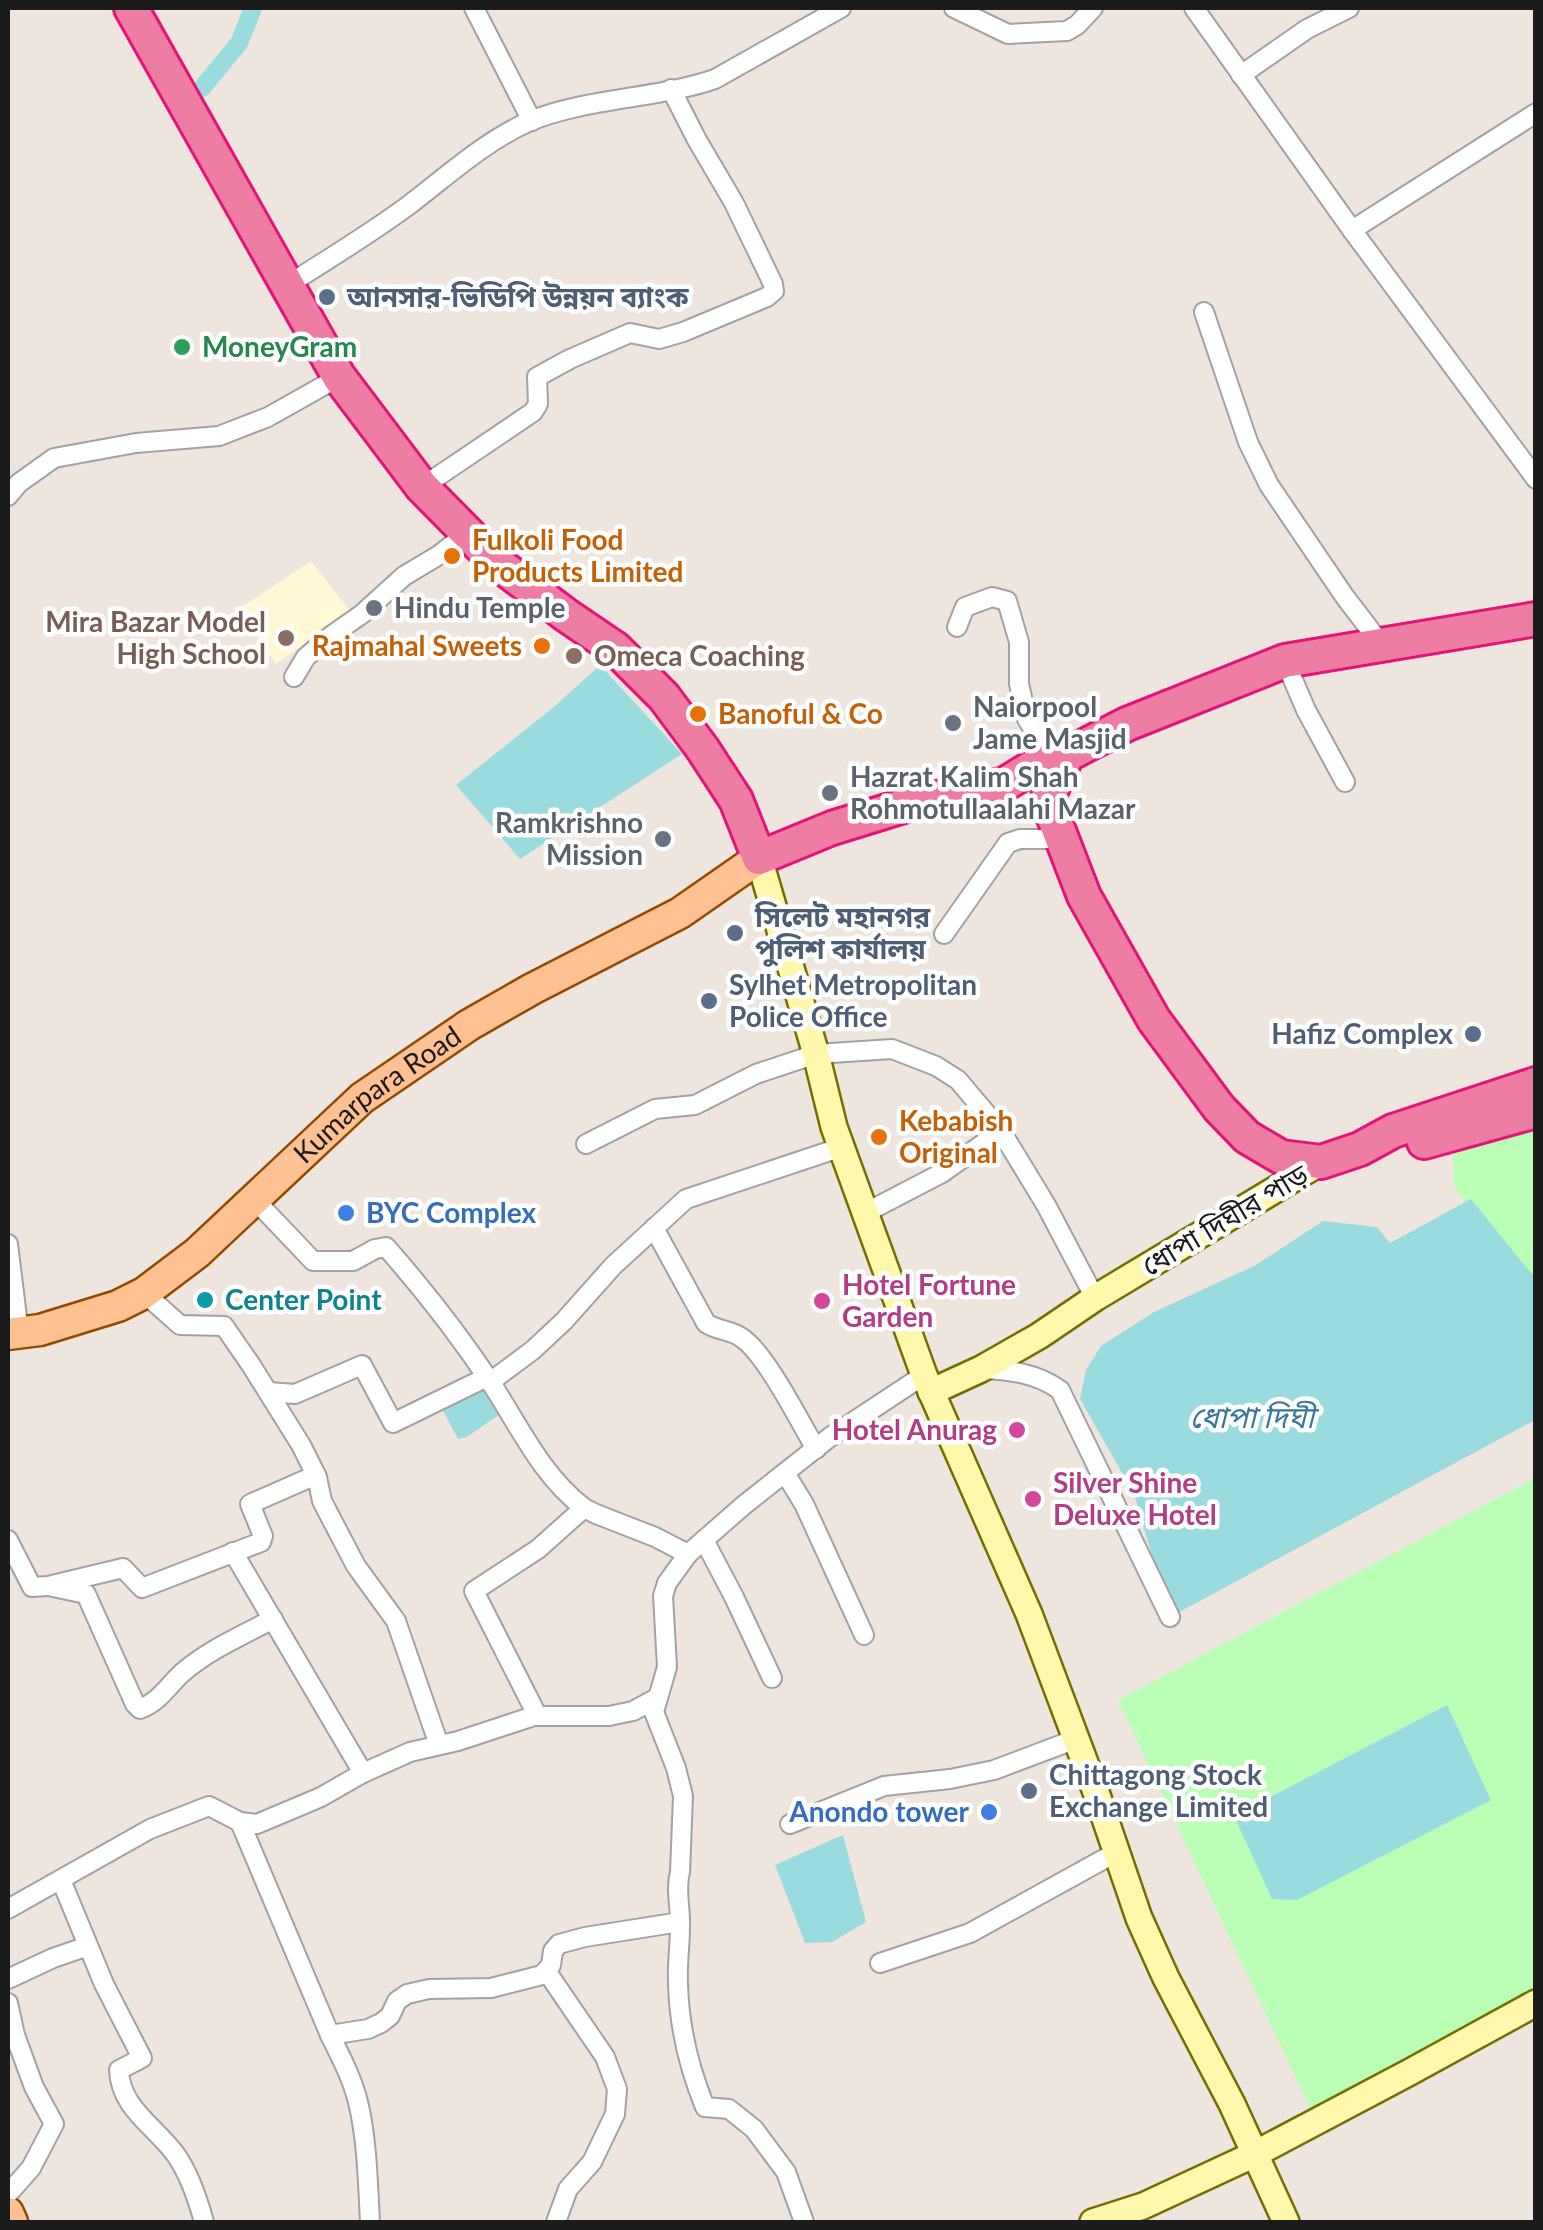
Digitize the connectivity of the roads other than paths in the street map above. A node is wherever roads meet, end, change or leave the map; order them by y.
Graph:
1 (131, 8) edge
2 (474, 8) edge
3 (841, 8) edge
4 (954, 8) edge
5 (1093, 8) edge
6 (1194, 8) edge
7 (1349, 8) edge
8 (1241, 75) junction
9 (672, 89) junction
10 (1536, 113) edge
11 (532, 120) junction
12 (1352, 230) junction
13 (288, 285) junction
14 (1204, 312) dead end
15 (339, 376) junction
16 (1536, 479) edge
17 (11, 485) edge
18 (422, 487) junction
19 (467, 533) junction
20 (1536, 618) edge
21 (957, 627) dead end
22 (1382, 644) junction
23 (1286, 661) junction
24 (294, 677) dead end
25 (1060, 758) junction
26 (1345, 782) dead end
27 (1005, 784) junction
28 (1046, 800) junction
29 (1060, 838) junction
30 (759, 858) junction
31 (944, 934) dead end
32 (816, 1054) junction
33 (1536, 1084) edge
34 (1536, 1111) edge
35 (1001, 1131) junction
36 (586, 1144) dead end
37 (842, 1147) junction
38 (1360, 1149) junction
39 (1321, 1162) junction
40 (254, 1199) junction
41 (865, 1213) junction
42 (654, 1228) junction
43 (8, 1244) edge
44 (144, 1293) junction
45 (1095, 1298) junction
46 (13, 1334) edge
47 (981, 1369) junction
48 (488, 1380) junction
49 (928, 1384) junction
50 (269, 1392) junction
51 (816, 1449) junction
52 (785, 1473) junction
53 (316, 1475) junction
54 (584, 1508) junction
55 (8, 1540) edge
56 (704, 1540) junction
57 (232, 1552) junction
58 (688, 1554) junction
59 (48, 1586) junction
60 (1170, 1618) dead end
61 (273, 1619) junction
62 (864, 1635) dead end
63 (772, 1678) dead end
64 (658, 1698) junction
65 (534, 1716) junction
66 (1076, 1739) junction
67 (439, 1745) junction
68 (363, 1774) junction
69 (240, 1822) junction
70 (790, 1824) dead end
71 (1115, 1853) junction
72 (62, 1880) junction
73 (8, 1908) edge
74 (680, 1922) junction
75 (88, 1946) junction
76 (880, 1963) dead end
77 (547, 1972) junction
78 (8, 1978) edge
79 (8, 2003) edge
80 (1536, 2003) edge
81 (330, 2035) junction
82 (1255, 2154) junction
83 (8, 2194) edge
84 (8, 2213) edge
85 (1148, 2214) edge
86 (12, 2222) edge
87 (204, 2222) edge
88 (370, 2222) edge
89 (556, 2222) edge
90 (804, 2222) edge
91 (1092, 2222) edge
92 (1286, 2222) edge

1 - 13 highway
2 - 11 street
3 - 9 street
4 - 5 street
6 - 8 street
7 - 8 street
8 - 12 street
9 - 11 street
9 - 18 street
10 - 12 street
11 - 13 street
12 - 16 street
13 - 15 highway
14 - 22 street
15 - 17 street
15 - 18 highway
18 - 19 highway
19 - 24 street
19 - 30 highway
20 - 22 highway
21 - 25 street
22 - 23 highway
23 - 25 highway
23 - 26 street
25 - 27 highway
25 - 28 highway
27 - 28 highway
27 - 30 highway
28 - 29 highway
29 - 31 street
29 - 39 highway
30 - 32 main road
30 - 40 main road, Kumarpara Road
32 - 35 street
32 - 36 street
32 - 37 main road
33 - 38 highway, ধোপা দিঘীর পাড়
34 - 38 highway
35 - 41 street
35 - 45 street
37 - 41 main road
37 - 42 street
38 - 39 highway, ধোপা দিঘীর পাড়
39 - 45 main road, ধোপা দিঘীর পাড়
40 - 44 main road, Kumarpara Road
40 - 48 street
41 - 49 main road
42 - 48 street
42 - 51 street
43 - 46 street
44 - 46 main road, Kumarpara Road
44 - 50 street
45 - 47 main road, ধোপা দিঘীর পাড়
47 - 49 main road, ধোপা দিঘীর পাড়
47 - 60 street
48 - 50 street
48 - 54 street
49 - 51 street
49 - 66 main road
50 - 53 street
51 - 52 street
52 - 56 street
52 - 62 street
53 - 57 street
53 - 67 street
54 - 58 street
54 - 65 street
55 - 59 street
56 - 58 street
56 - 63 street
57 - 59 street
57 - 61 street
58 - 64 street
59 - 61 street
61 - 68 street
64 - 65 street
64 - 74 street
65 - 67 street
66 - 70 street
66 - 71 main road
67 - 68 street
68 - 69 street
69 - 72 street
69 - 81 street
71 - 76 street
71 - 82 main road
72 - 73 street
72 - 75 street
74 - 77 street
74 - 90 street
75 - 78 street
75 - 87 street
77 - 81 street
77 - 89 street
79 - 83 street
80 - 82 main road
81 - 88 street
82 - 85 main road
82 - 92 main road
84 - 86 main road
85 - 91 main road

